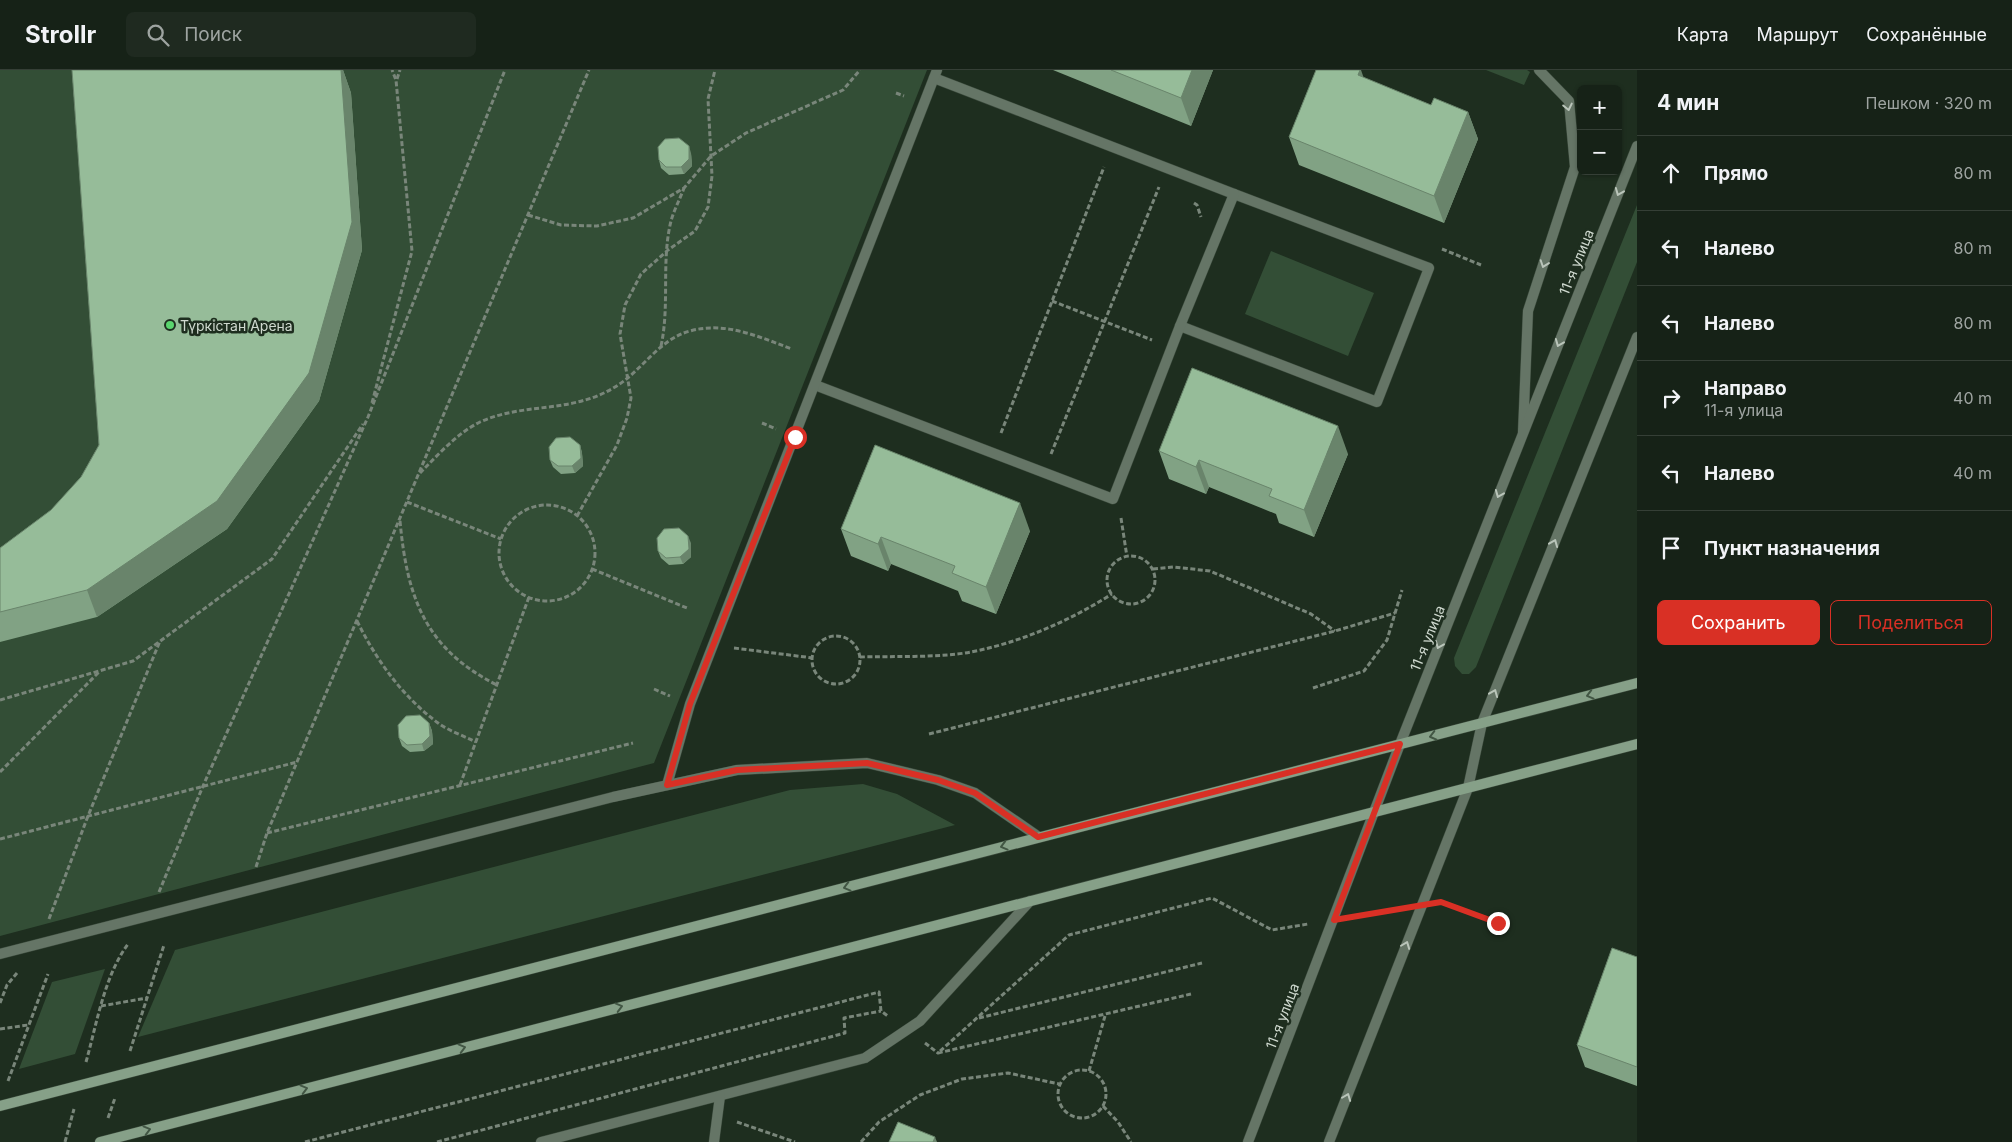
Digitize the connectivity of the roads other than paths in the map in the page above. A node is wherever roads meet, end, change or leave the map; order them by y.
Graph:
1 (1539, 70) edge
2 (936, 74) edge
3 (1637, 146) edge
4 (1234, 194) junction
5 (1180, 326) junction
6 (1637, 337) edge
7 (815, 384) junction
8 (1523, 433) junction
9 (1637, 683) edge
10 (1482, 724) junction
11 (1400, 744) junction
12 (1637, 744) edge
13 (667, 785) junction
14 (1468, 788) junction
15 (1376, 811) junction
16 (1038, 837) junction
17 (1030, 901) junction
18 (0, 954) edge
19 (720, 1096) junction
20 (0, 1106) edge
21 (100, 1142) edge
22 (541, 1142) edge
23 (714, 1142) edge
24 (1248, 1142) edge
25 (1329, 1142) edge

1 -> 8 street
2 - 4 street
2 - 7 street
3 -> 8 street, 11-я улица
4 - 5 street
4 - 5 street
5 - 7 street
10 -> 6 street
7 - 13 street
8 -> 11 street, 11-я улица
9 -> 10 main road
10 -> 11 main road
10 - 14 street
11 - 15 street, 11-я улица
11 - 16 main road
12 - 14 main road
13 - 16 street
13 - 18 street
14 - 15 main road
25 -> 14 street
15 - 17 main road
15 - 24 street, 11-я улица
16 -> 20 main road
17 - 19 street
21 -> 17 main road
19 - 22 street
19 - 23 street

